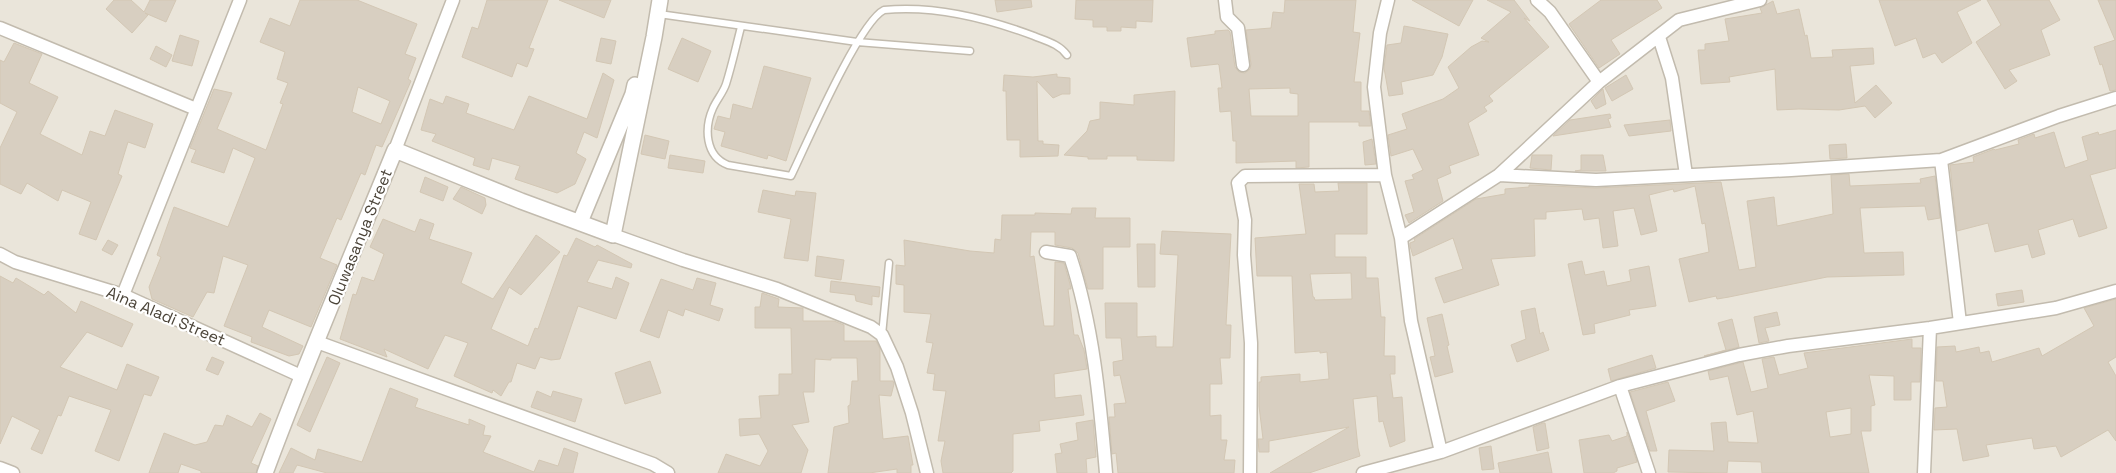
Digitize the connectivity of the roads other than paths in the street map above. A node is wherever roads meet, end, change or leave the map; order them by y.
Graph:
1 (240, 0) edge
2 (453, 0) edge
3 (1225, 0) edge
4 (1388, 0) edge
5 (1537, 0) edge
6 (1753, 1) edge
7 (656, 5) edge
8 (741, 27) junction
9 (0, 28) edge
10 (1659, 37) junction
11 (857, 42) junction
12 (970, 51) dead end
13 (1067, 54) dead end
14 (1243, 65) dead end
15 (1599, 82) junction
16 (2116, 98) edge
17 (196, 109) junction
18 (395, 150) junction
19 (1941, 160) junction
20 (1385, 175) junction
21 (1499, 175) junction
22 (1686, 175) junction
23 (580, 222) junction
24 (613, 235) junction
25 (1401, 238) junction
26 (1046, 252) dead end
27 (0, 254) edge
28 (888, 263) dead end
29 (2116, 292) edge
30 (123, 295) junction
31 (1960, 323) junction
32 (1930, 328) junction
33 (882, 335) junction
34 (317, 342) junction
35 (301, 376) junction
36 (1620, 386) junction
37 (1442, 452) junction
38 (0, 468) edge
39 (13, 473) edge
40 (265, 473) edge
41 (668, 473) edge
42 (927, 473) edge
43 (1106, 473) edge
44 (1250, 473) edge
45 (1363, 473) edge
46 (1649, 473) edge
47 (1924, 473) edge

1 - 17 street
2 - 18 street, Oluwasanya Street
3 - 14 street
4 - 20 street
5 - 15 street
6 - 10 street
7 - 8 lane
7 - 23 street
7 - 24 street
8 - 11 lane
8 - 11 lane
9 - 17 street
10 - 15 street
10 - 22 street
11 - 12 lane
11 - 13 lane
15 - 21 street
16 - 19 street
17 - 30 street
18 - 23 street
18 - 34 street, Oluwasanya Street
19 - 22 street
19 - 31 street
20 - 25 street
20 - 44 street
21 - 22 street
21 - 25 street
23 - 24 street
24 - 33 street
25 - 37 street
26 - 43 street
27 - 30 street, Aina Aladi Street
28 - 33 lane
29 - 31 street
30 - 35 street, Aina Aladi Street
31 - 32 street
32 - 36 street
32 - 47 street
33 - 42 street
34 - 35 street, Oluwasanya Street
34 - 41 street
35 - 40 street, Oluwasanya Street
36 - 37 street
36 - 46 street
37 - 45 street
38 - 39 street

